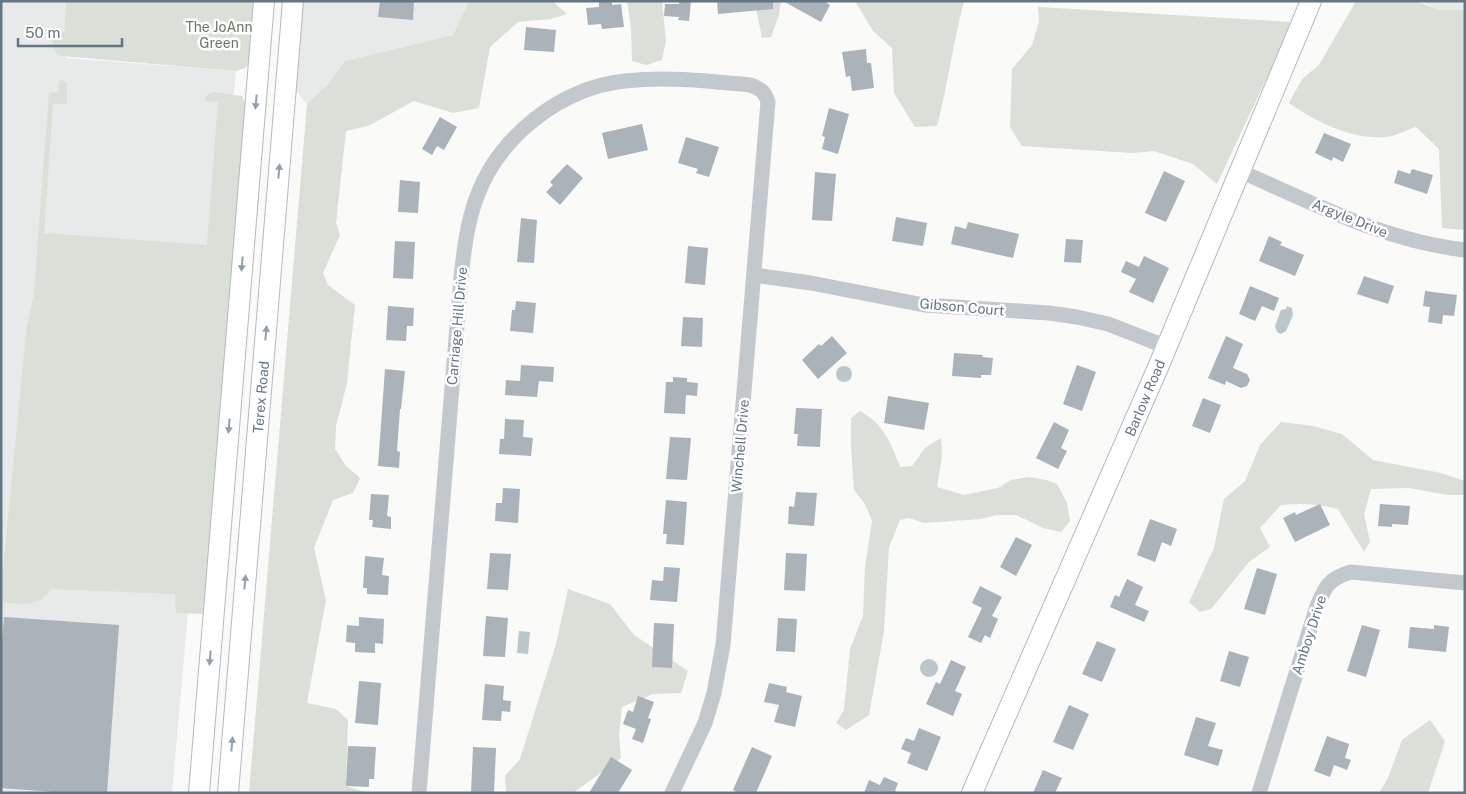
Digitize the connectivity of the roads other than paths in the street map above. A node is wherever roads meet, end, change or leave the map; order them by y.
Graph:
1 (264, 1) edge
2 (293, 1) edge
3 (1311, 1) edge
4 (258, 79) junction
5 (287, 81) junction
6 (763, 91) joint
7 (1240, 171) junction
8 (1465, 250) edge
9 (754, 275) junction
10 (1167, 346) junction
11 (1465, 583) edge
12 (213, 623) junction
13 (242, 625) junction
14 (199, 793) edge
15 (228, 793) edge
16 (419, 793) edge
17 (672, 793) edge
18 (972, 793) edge
19 (1259, 793) edge

1 - 4 street
2 - 5 street, Terex Road
3 - 7 street, Barlow Road
4 - 5 street
4 -> 12 street
13 -> 5 street, Terex Road
6 - 9 street, Winchell Drive
6 - 16 street, Carriage Hill Drive
7 - 8 street, Argyle Drive
7 - 10 street, Barlow Road
9 - 10 street, Gibson Court
9 - 17 street, Winchell Drive
10 - 18 street, Barlow Road
11 - 19 street, Amboy Drive
12 - 13 street
12 -> 14 street
15 -> 13 street, Terex Road

